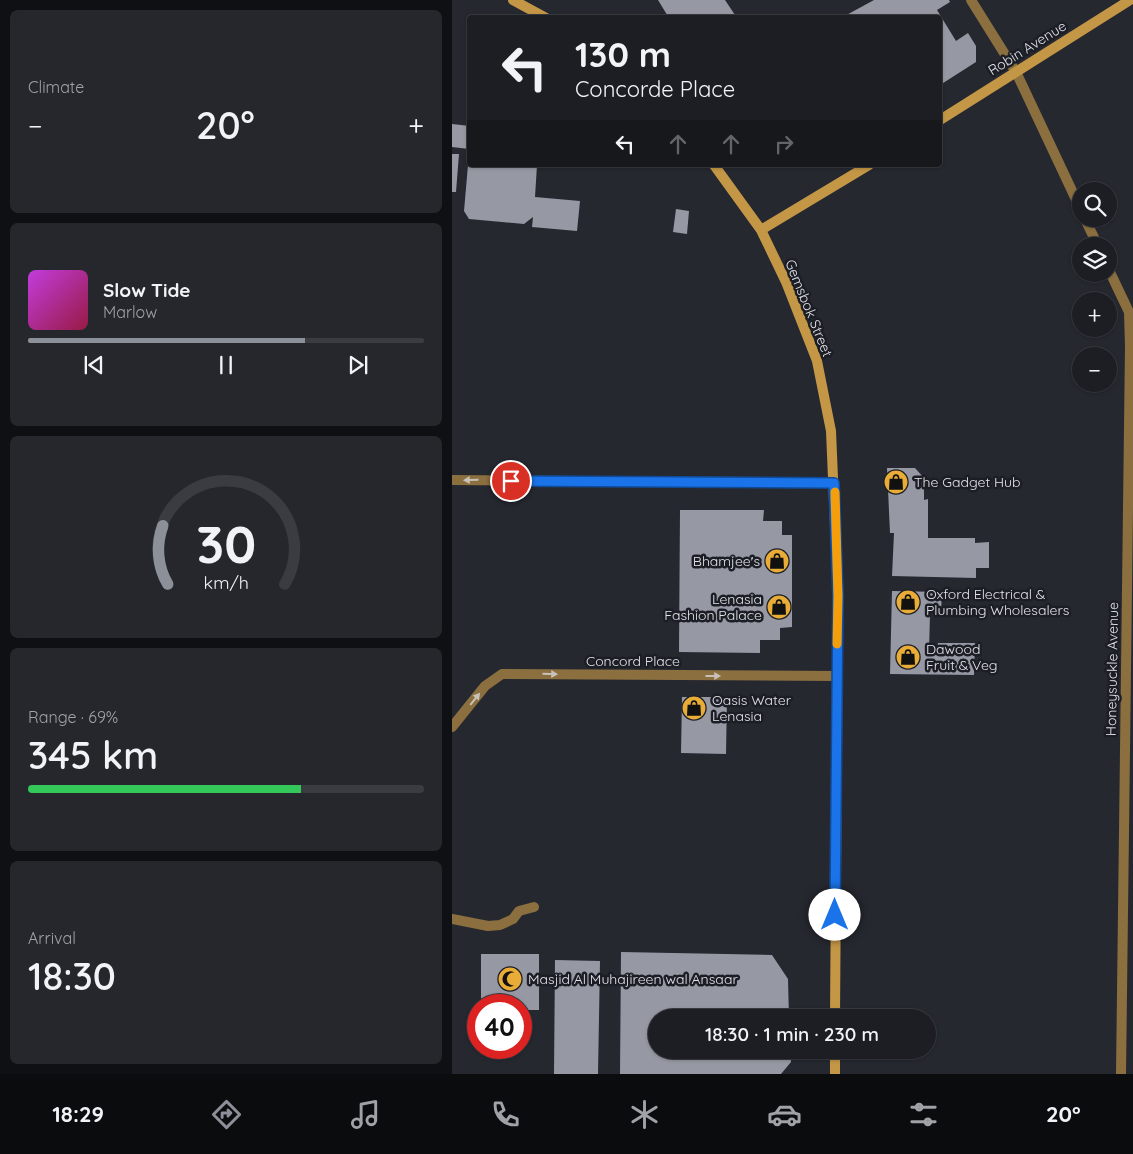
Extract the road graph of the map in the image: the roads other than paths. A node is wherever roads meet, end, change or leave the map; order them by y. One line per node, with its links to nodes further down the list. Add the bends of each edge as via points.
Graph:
1 (514, 0): 4 (street)
2 (971, 0): 5 (street)
3 (1130, 0): 5 (street, Robin Avenue)
4 (541, 15)
5 (1016, 72): 6 (street, Robin Avenue); 9 (street)
6 (942, 119)
7 (715, 167): 10 (street, Gemsbok Street)
8 (865, 167): 10 (street)
9 (1072, 191)
10 (761, 230): 14 (street, Gemsbok Street, via 786,282 817,361 831,431)
11 (1115, 282): 12 (street, Honeysuckle Avenue)
12 (1131, 311): 22 (street, Honeysuckle Avenue)
13 (452, 480): 14 (street, one-way to 13)
14 (834, 483): 15 (street, Gemsbok Street, via 838,596)
15 (836, 676): 16 (street, Concord Place, one-way to 15, via 485,686 502,674); 19 (street, Gemsbok Street)
16 (452, 727)
17 (534, 907): 18 (street, via 519,911 513,919 500,925)
18 (452, 919)
19 (835, 1009)
20 (835, 1059): 21 (street)
21 (835, 1074)
22 (1121, 1074)

